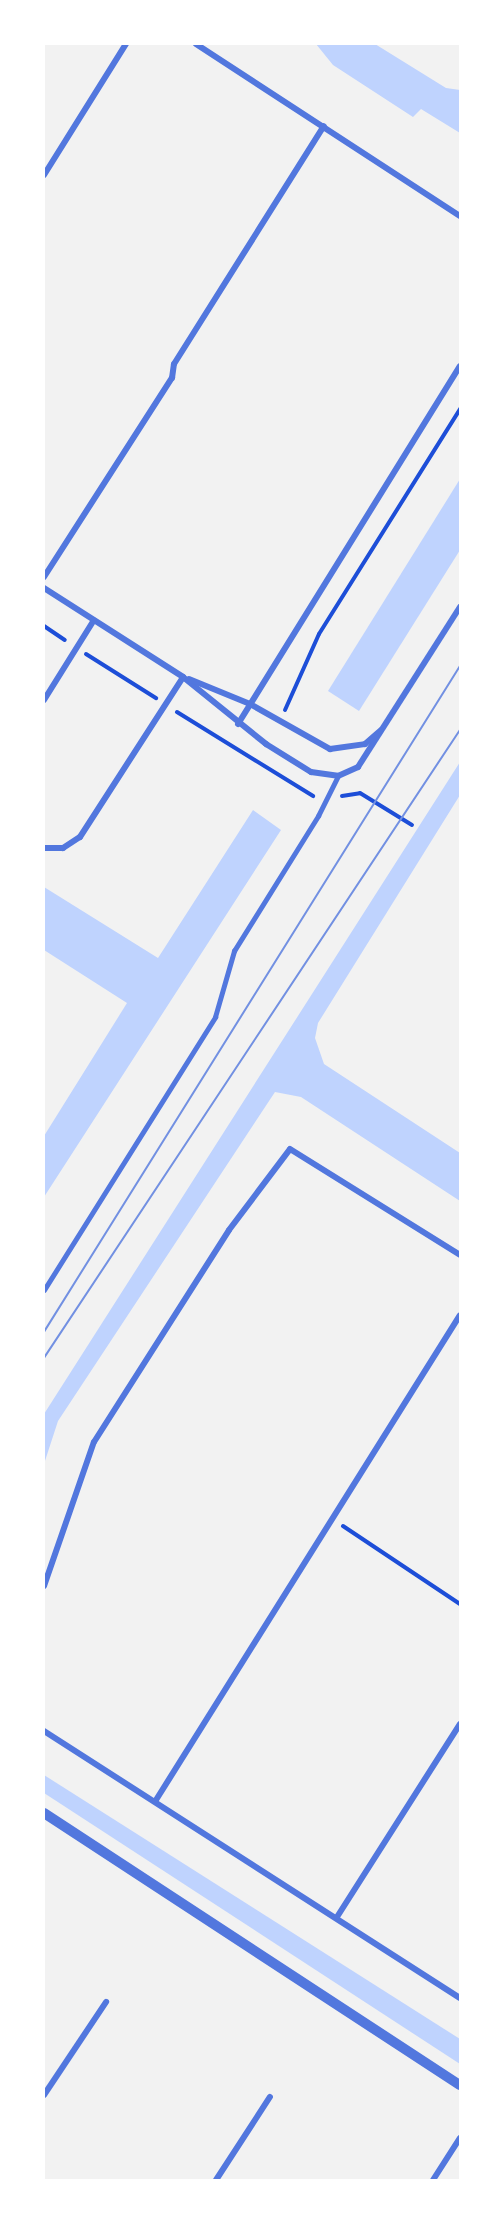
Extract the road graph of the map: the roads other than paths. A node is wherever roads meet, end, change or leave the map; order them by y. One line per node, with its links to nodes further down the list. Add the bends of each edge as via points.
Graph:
1 (126, 44): 4 (street)
2 (196, 44): 3 (street)
3 (324, 126): 5 (street); 7 (street, via 174,364 172,378)
4 (44, 175)
5 (460, 216)
6 (460, 366): 13 (street)
7 (44, 577)
8 (44, 588): 10 (street)
9 (460, 607): 15 (street)
10 (93, 620): 11 (street); 12 (street)
11 (183, 677): 13 (street); 14 (street); 17 (street, via 80,837 63,848)
12 (44, 699)
13 (250, 704): 14 (street); 15 (street, via 330,749 364,744)
14 (238, 724): 16 (street, via 311,772)
15 (388, 724): 16 (street, via 358,767)
16 (338, 776): 19 (lane, via 318,816 234,951 215,1017)
17 (44, 848)
18 (460, 1255): 21 (street, via 290,1149 229,1230 94,1442)
19 (44, 1290)
20 (460, 1315): 24 (street)
21 (44, 1586)
22 (460, 1724): 26 (street)
23 (44, 1731): 24 (street)
24 (156, 1800): 26 (street)
25 (44, 1813): 29 (street)
26 (337, 1917): 27 (street)
27 (460, 1998)
28 (106, 2002): 30 (street)
29 (460, 2085)
30 (46, 2086): 31 (street)
31 (44, 2095)
32 (270, 2097): 34 (street)
33 (460, 2138): 35 (street)
34 (216, 2181)
35 (433, 2181)

